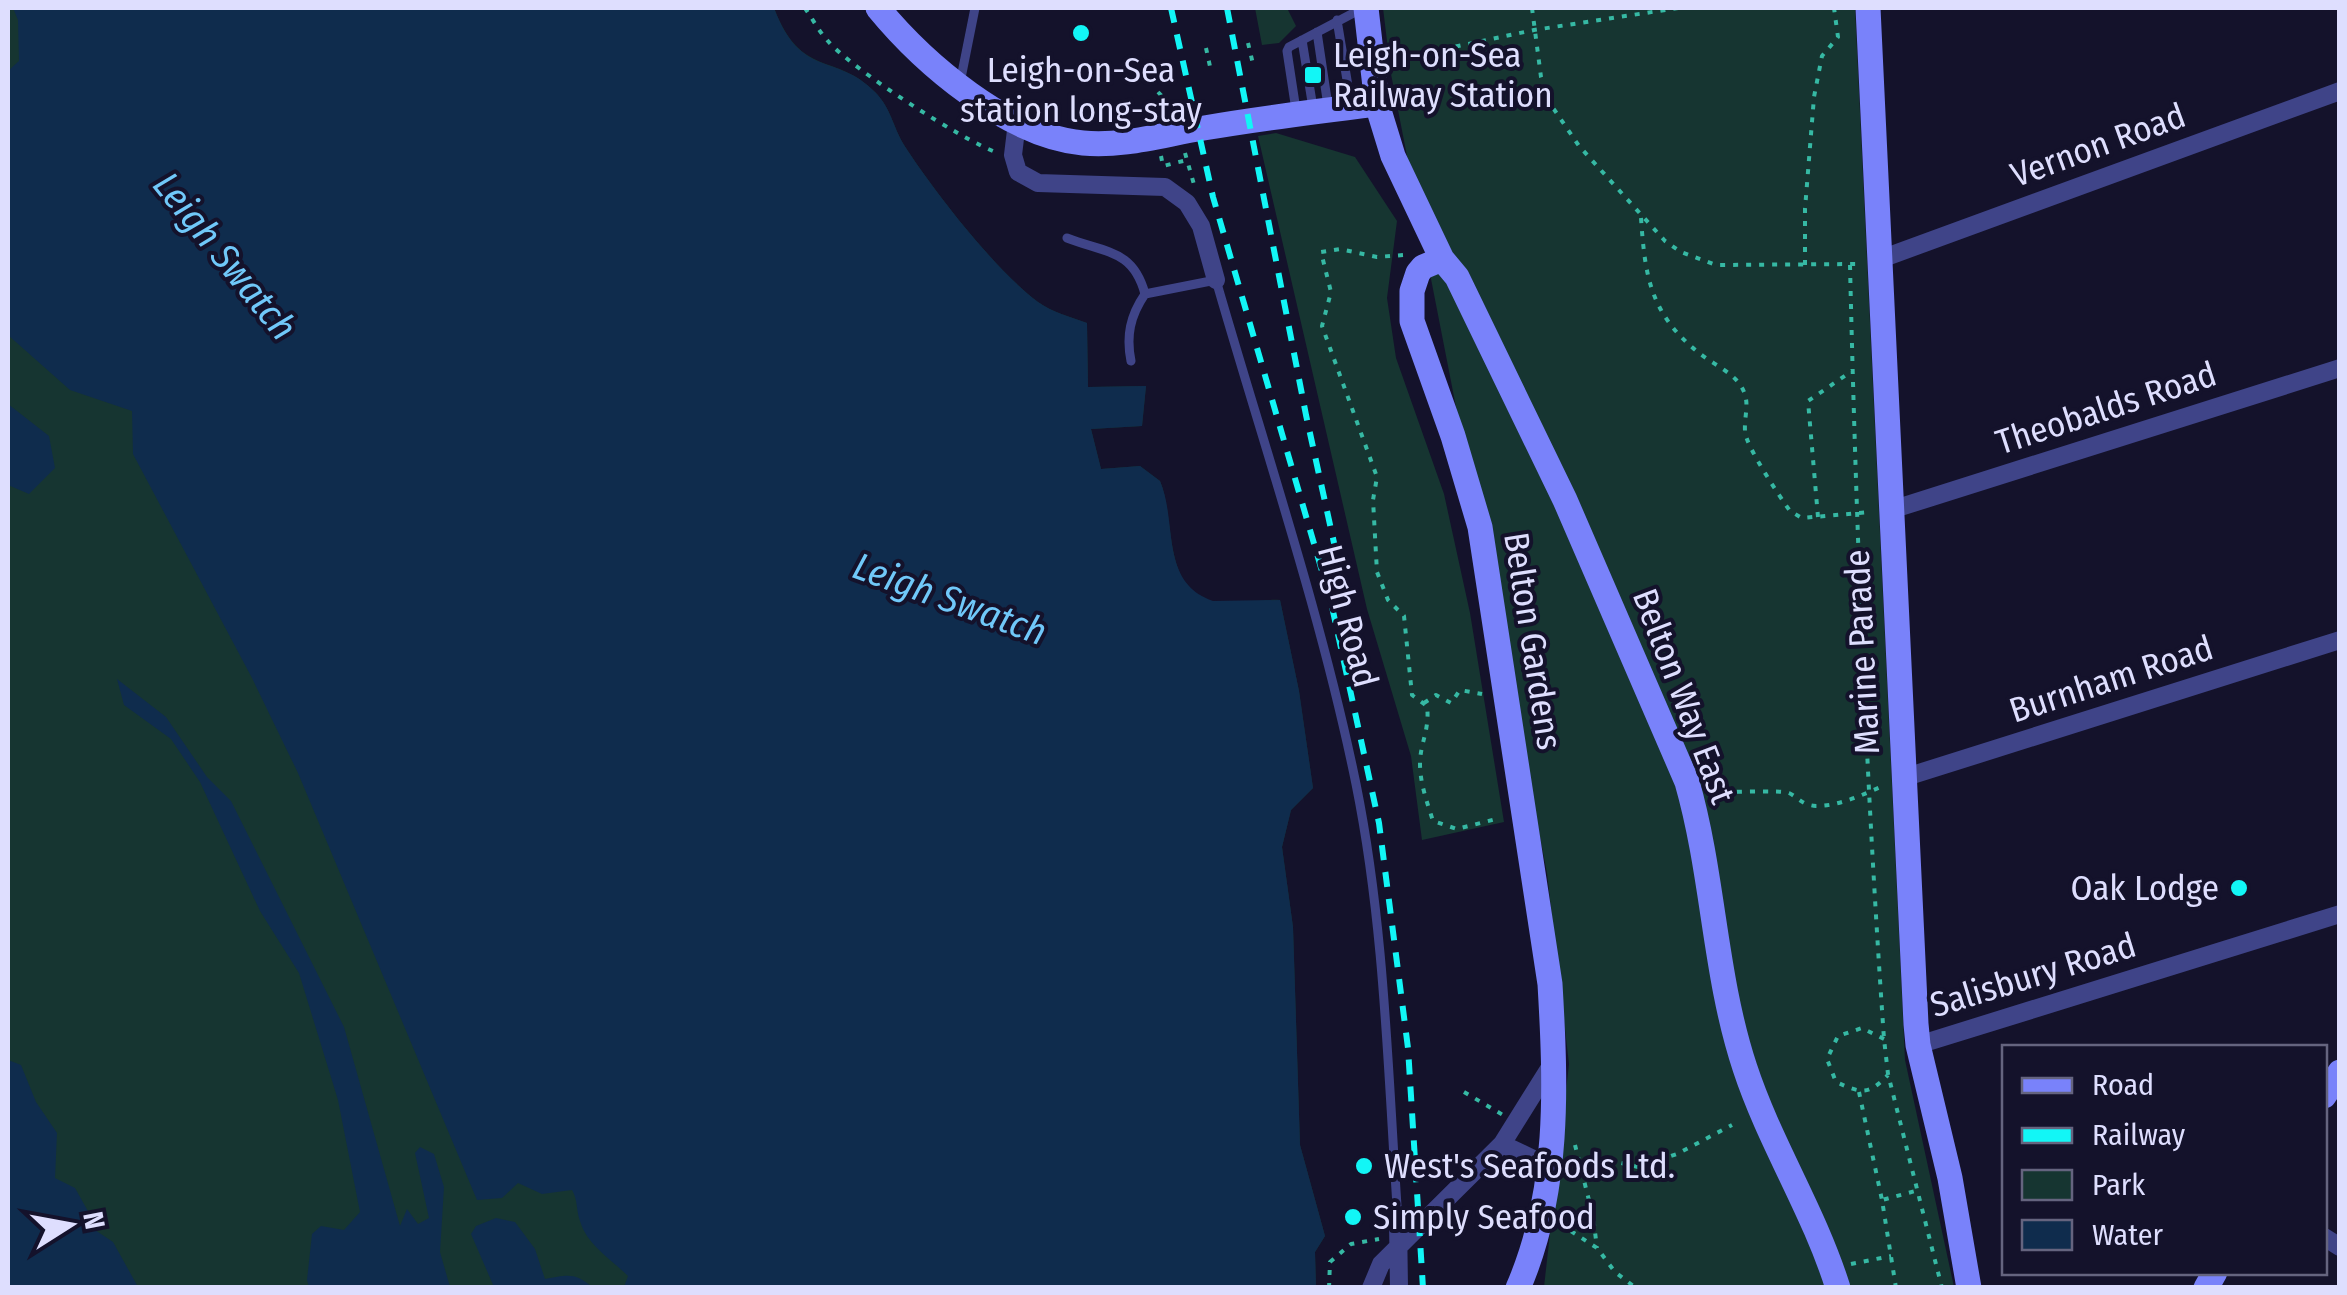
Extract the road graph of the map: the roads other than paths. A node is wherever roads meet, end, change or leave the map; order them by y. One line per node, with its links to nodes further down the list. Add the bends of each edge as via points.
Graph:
1 (878, 8): 8 (street)
2 (975, 8): 8 (lane)
3 (1365, 8): 5 (lane); 10 (street, Belton Way East)
4 (1868, 8): 14 (street, Marine Parade)
5 (1337, 20): 6 (lane); 10 (lane)
6 (1317, 32): 7 (lane); 10 (lane)
7 (1302, 40): 10 (lane); 10 (lane, via 1287,51)
8 (959, 85): 11 (street)
9 (2340, 91): 14 (street, Vernon Road)
10 (1325, 110): 11 (street, via 1127,142 1083,143); 13 (street, Belton Way East, via 1393,156)
11 (1017, 122): 15 (street, High Road, via 1018,172 1038,182 1166,187 1187,203)
12 (1067, 238): 16 (lane, via 1127,260)
13 (1442, 259): 24 (street, Belton Gardens, via 1418,274 1412,322 1480,528 1543,929); 28 (street, Belton Way East, via 1458,277 1565,500 1674,750 1697,819 1725,1002 1746,1071)
14 (1878, 260): 19 (street, Marine Parade)
15 (1216, 280): 16 (lane); 27 (lane, High Road, via 1298,551 1356,785 1372,878)
16 (1145, 294): 17 (lane, via 1126,339)
17 (1131, 362)
18 (2340, 368): 19 (street, Theobalds Road)
19 (1891, 510): 21 (street, Marine Parade)
20 (2340, 640): 21 (street, Burnham Road)
21 (1903, 778): 23 (street, Marine Parade)
22 (2340, 914): 23 (street, Salisbury Road)
23 (1918, 1044): 32 (street, Marine Parade)
24 (1554, 1059): 25 (street); 26 (street)
25 (1499, 1147): 26 (street); 29 (street, via 1381,1264)
26 (1550, 1164): 31 (street)
27 (1398, 1228): 30 (street, High Road)
28 (1834, 1278)
29 (1371, 1288)
30 (1399, 1288)
31 (1518, 1288)
32 (1968, 1288)

